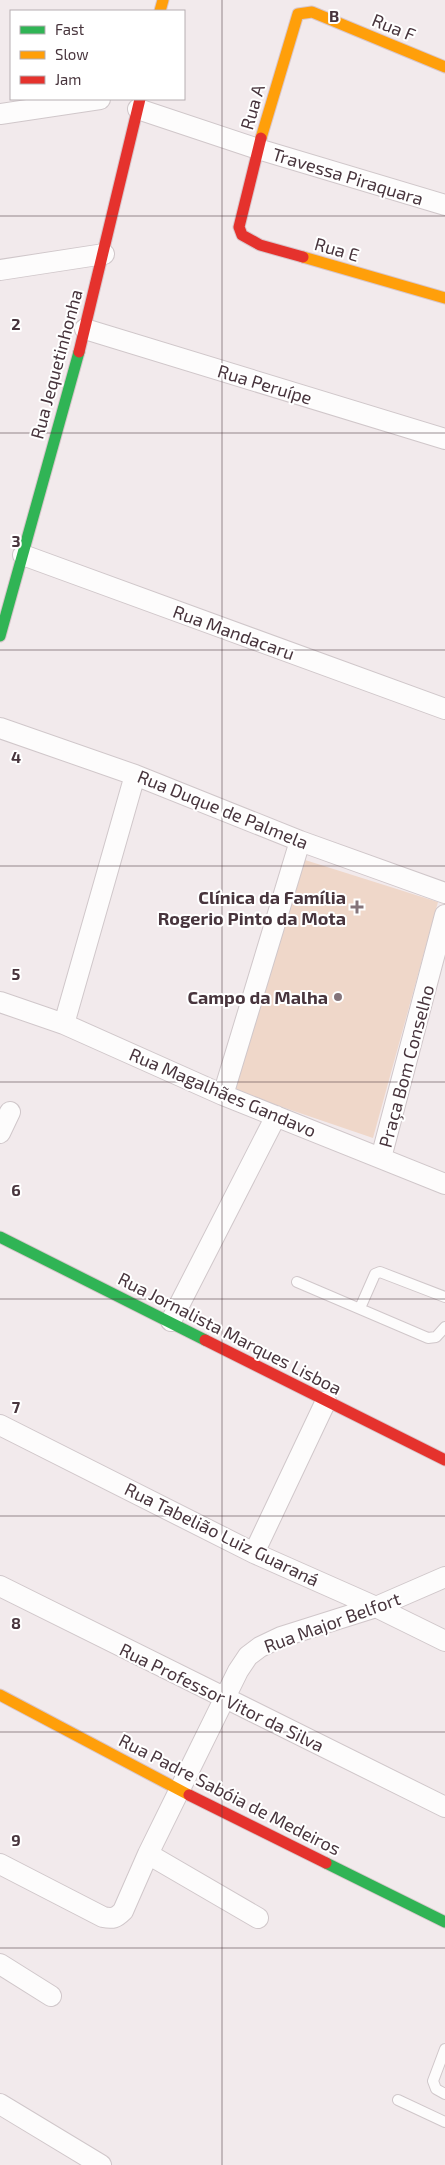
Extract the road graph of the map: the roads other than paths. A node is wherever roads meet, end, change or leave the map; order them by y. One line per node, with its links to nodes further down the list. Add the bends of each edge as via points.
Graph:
1 (302, 12): 2 (street, Rua F, via 312,12); 6 (street, Rua A, via 295,18)
2 (445, 67)
3 (93, 100): 5 (street)
4 (139, 104): 6 (street, Travessa Piraquara); 9 (street, Rua Jequetinhonha)
5 (0, 114)
6 (258, 149): 7 (street, Travessa Piraquara); 8 (street, Rua A)
7 (445, 205)
8 (242, 215): 11 (street, Rua E, via 239,227 242,235 260,245)
9 (104, 254): 10 (street); 12 (street, Rua Jequetinhonha)
10 (0, 270)
11 (445, 298)
12 (84, 329): 13 (street, Rua Peruípe); 14 (street, Rua Jequetinhonha)
13 (445, 439)
14 (23, 555): 15 (street, Rua Jequetinhonha); 16 (street, Rua Mandacaru)
15 (0, 636)
16 (445, 709)
17 (0, 728): 18 (street, Rua Duque de Palmela)
18 (135, 774): 19 (street, Rua Duque de Palmela); 23 (street)
19 (300, 840): 20 (street, Rua Duque de Palmela); 24 (street)
20 (445, 893)
21 (445, 916): 28 (street, Praça Bom Conselho)
22 (0, 1002): 23 (street, Rua Magalhães Gandavo)
23 (64, 1024): 24 (street, Rua Magalhães Gandavo)
24 (223, 1095): 26 (street, Rua Magalhães Gandavo)
25 (10, 1112): 27 (street)
26 (276, 1116): 28 (street, Rua Magalhães Gandavo); 34 (street)
27 (0, 1133)
28 (381, 1158): 29 (street, Rua Magalhães Gandavo)
29 (445, 1184)
30 (0, 1237): 34 (street, Rua Jornalista Marques Lisboa)
31 (297, 1282): 33 (lane)
32 (445, 1297): 33 (lane, via 380,1272 375,1274)
33 (360, 1308): 35 (lane, via 428,1338 436,1337)
34 (171, 1321): 36 (street, Rua Jornalista Marques Lisboa)
35 (445, 1327)
36 (326, 1401): 38 (street, Rua Jornalista Marques Lisboa); 39 (street)
37 (0, 1425): 39 (street, Rua Tabelião Luiz Guaraná)
38 (445, 1460)
39 (254, 1553): 42 (street, Rua Tabelião Luiz Guaraná)
40 (445, 1577): 42 (street, Rua Major Belfort)
41 (0, 1586): 45 (street, Rua Professor Vitor da Silva)
42 (376, 1607): 43 (street, Rua Tabelião Luiz Guaraná); 45 (street, Rua Major Belfort, via 281,1637 260,1647 248,1656)
43 (445, 1642)
44 (0, 1695): 46 (street, Rua Padre Sabóia de Medeiros)
45 (224, 1699): 46 (street, Rua Major Belfort); 47 (street, Rua Professor Vitor da Silva)
46 (180, 1790): 48 (street, Rua Major Belfort); 51 (street, Rua Padre Sabóia de Medeiros)
47 (445, 1807)
48 (148, 1854): 49 (street, Rua Major Belfort, via 123,1911 111,1918); 50 (street)
49 (2, 1869)
50 (258, 1918)
51 (445, 1922)
52 (0, 1964): 53 (street)
53 (51, 1996)
54 (445, 2049): 55 (lane, via 433,2081 436,2089)
55 (445, 2094)
56 (398, 2100): 58 (lane)
57 (0, 2104): 59 (street)
58 (445, 2122)
59 (101, 2165)

